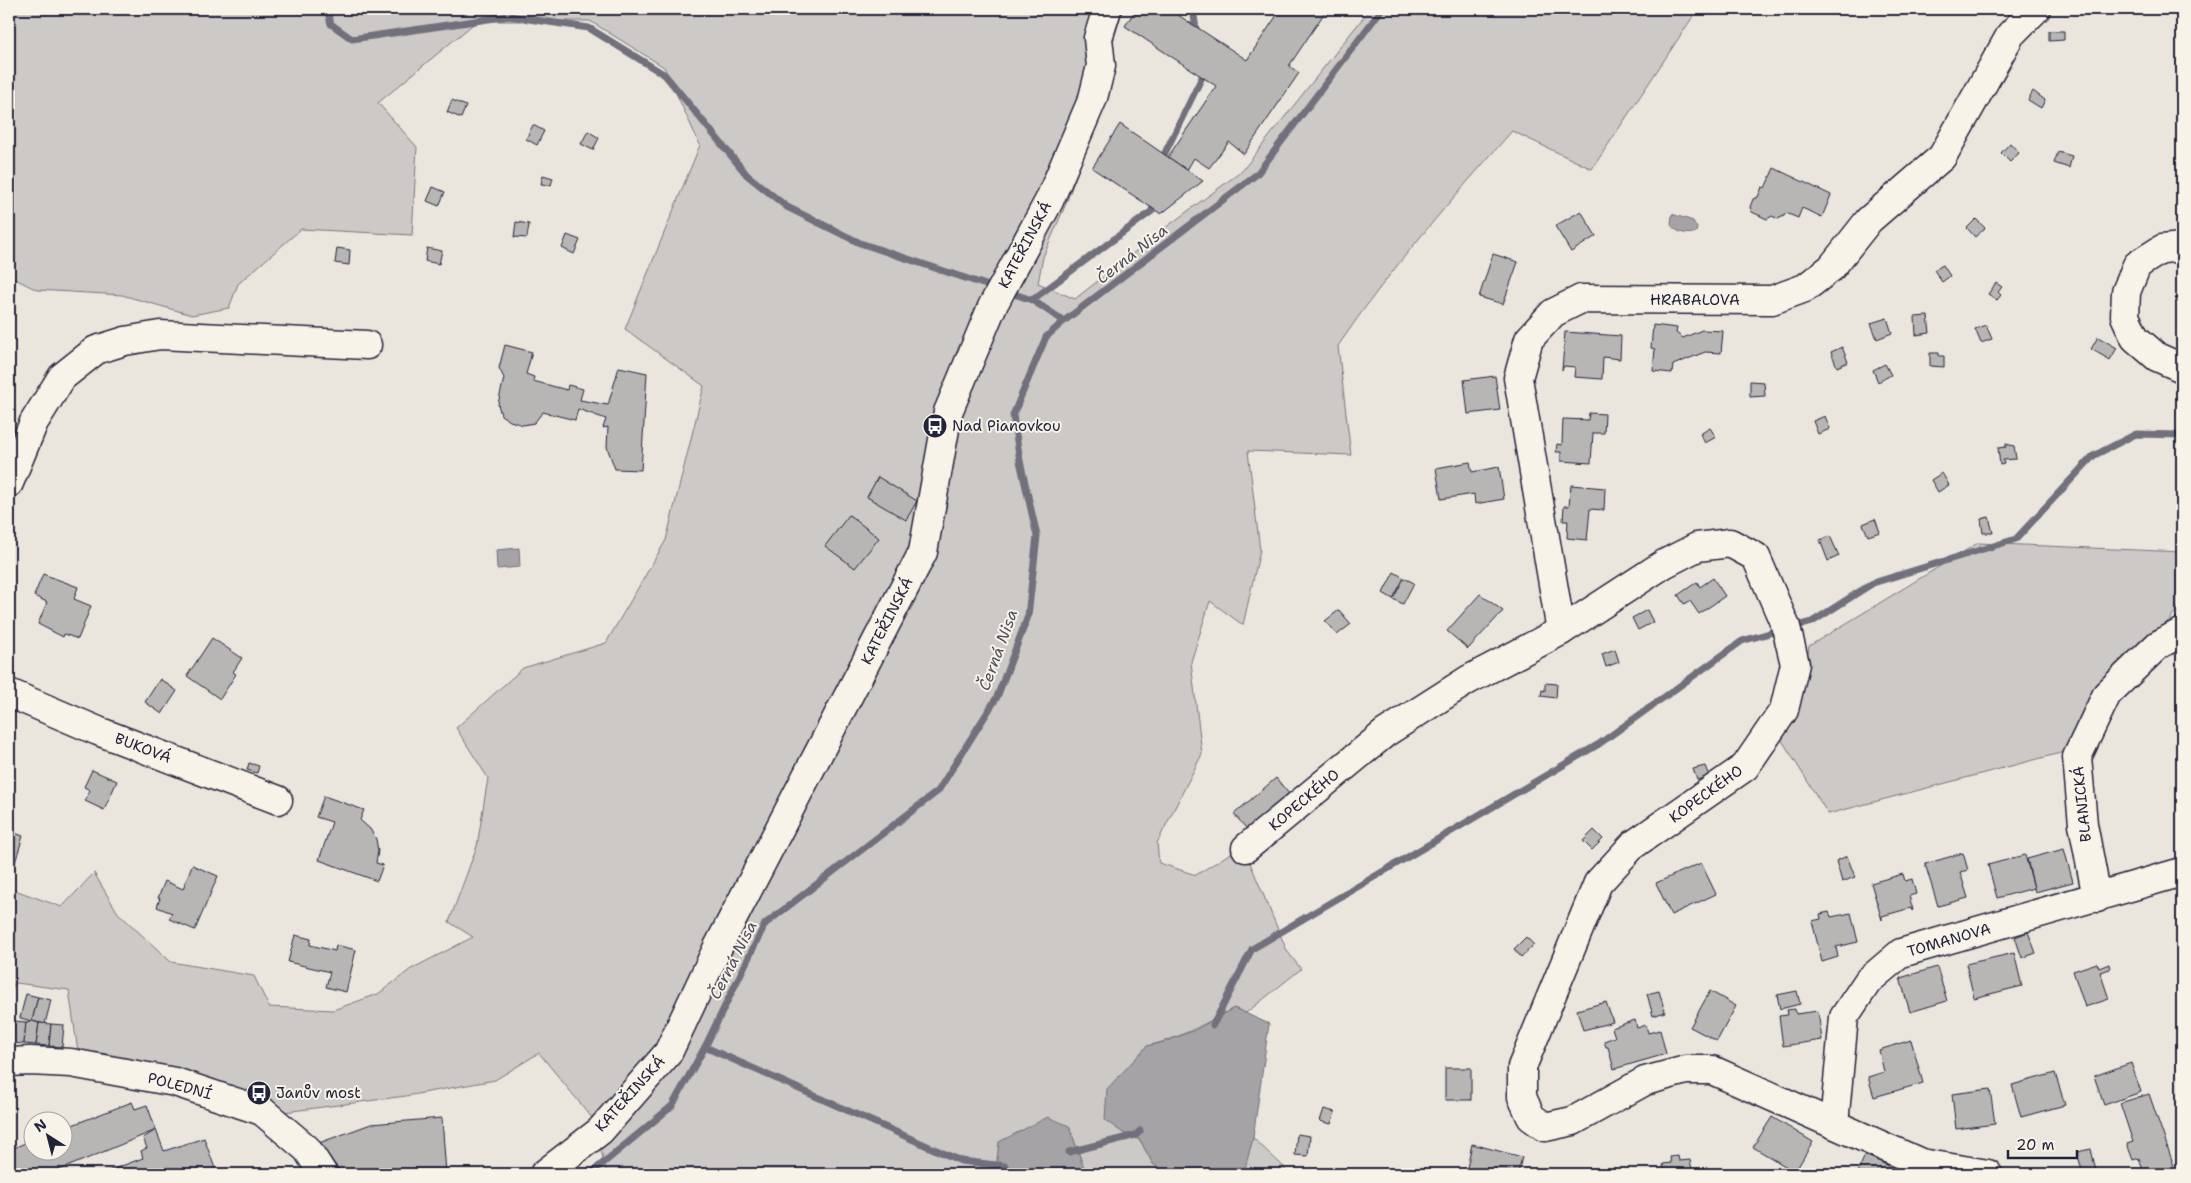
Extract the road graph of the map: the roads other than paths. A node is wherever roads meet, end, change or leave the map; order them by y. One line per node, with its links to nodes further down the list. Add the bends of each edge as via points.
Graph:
1 (1086, 9): 4 (street)
2 (1107, 9): 4 (street, KATEŘINSKÁ)
3 (2036, 9): 9 (street, HRABALOVA, via 2011,34 1942,157 1869,220 1831,268 1805,288 1772,300 1580,300 1553,313 1529,339 1518,378)
4 (1098, 38): 19 (street, KATEŘINSKÁ, via 1101,66 1093,98 1049,201 992,307 948,412 923,552 717,949 668,1053 600,1130)
5 (2182, 247): 7 (street, via 2162,249 2137,265 2126,292 2125,316 2135,338 2157,357)
6 (367, 346): 8 (street, via 160,336 125,340 96,350 62,377 34,422)
7 (2182, 368)
8 (9, 483)
9 (1561, 631): 13 (street, KOPECKÉHO, via 1468,680 1385,733); 17 (street, KOPECKÉHO, via 1664,564 1697,548 1730,543 1756,557 1786,627 1795,664 1784,710 1746,767 1633,845 1598,883 1522,1067 1522,1098 1531,1118 1545,1127 1573,1121 1645,1081 1686,1070 1712,1070)
10 (2182, 632): 15 (street, BLANICKÁ, via 2158,645 2107,694 2077,757 2082,824)
11 (9, 693): 12 (street, BUKOVÁ)
12 (278, 800)
13 (1246, 848)
14 (2182, 872): 15 (street, TOMANOVA)
15 (2097, 898): 17 (street, TOMANOVA, via 1901,953 1868,981 1844,1017)
16 (9, 1062): 18 (street, POLEDNÍ, via 71,1063 166,1080 262,1111 307,1148)
17 (1834, 1124): 20 (street, KOPECKÉHO, via 1921,1163)
18 (323, 1174)
19 (544, 1174)
20 (1988, 1174)

